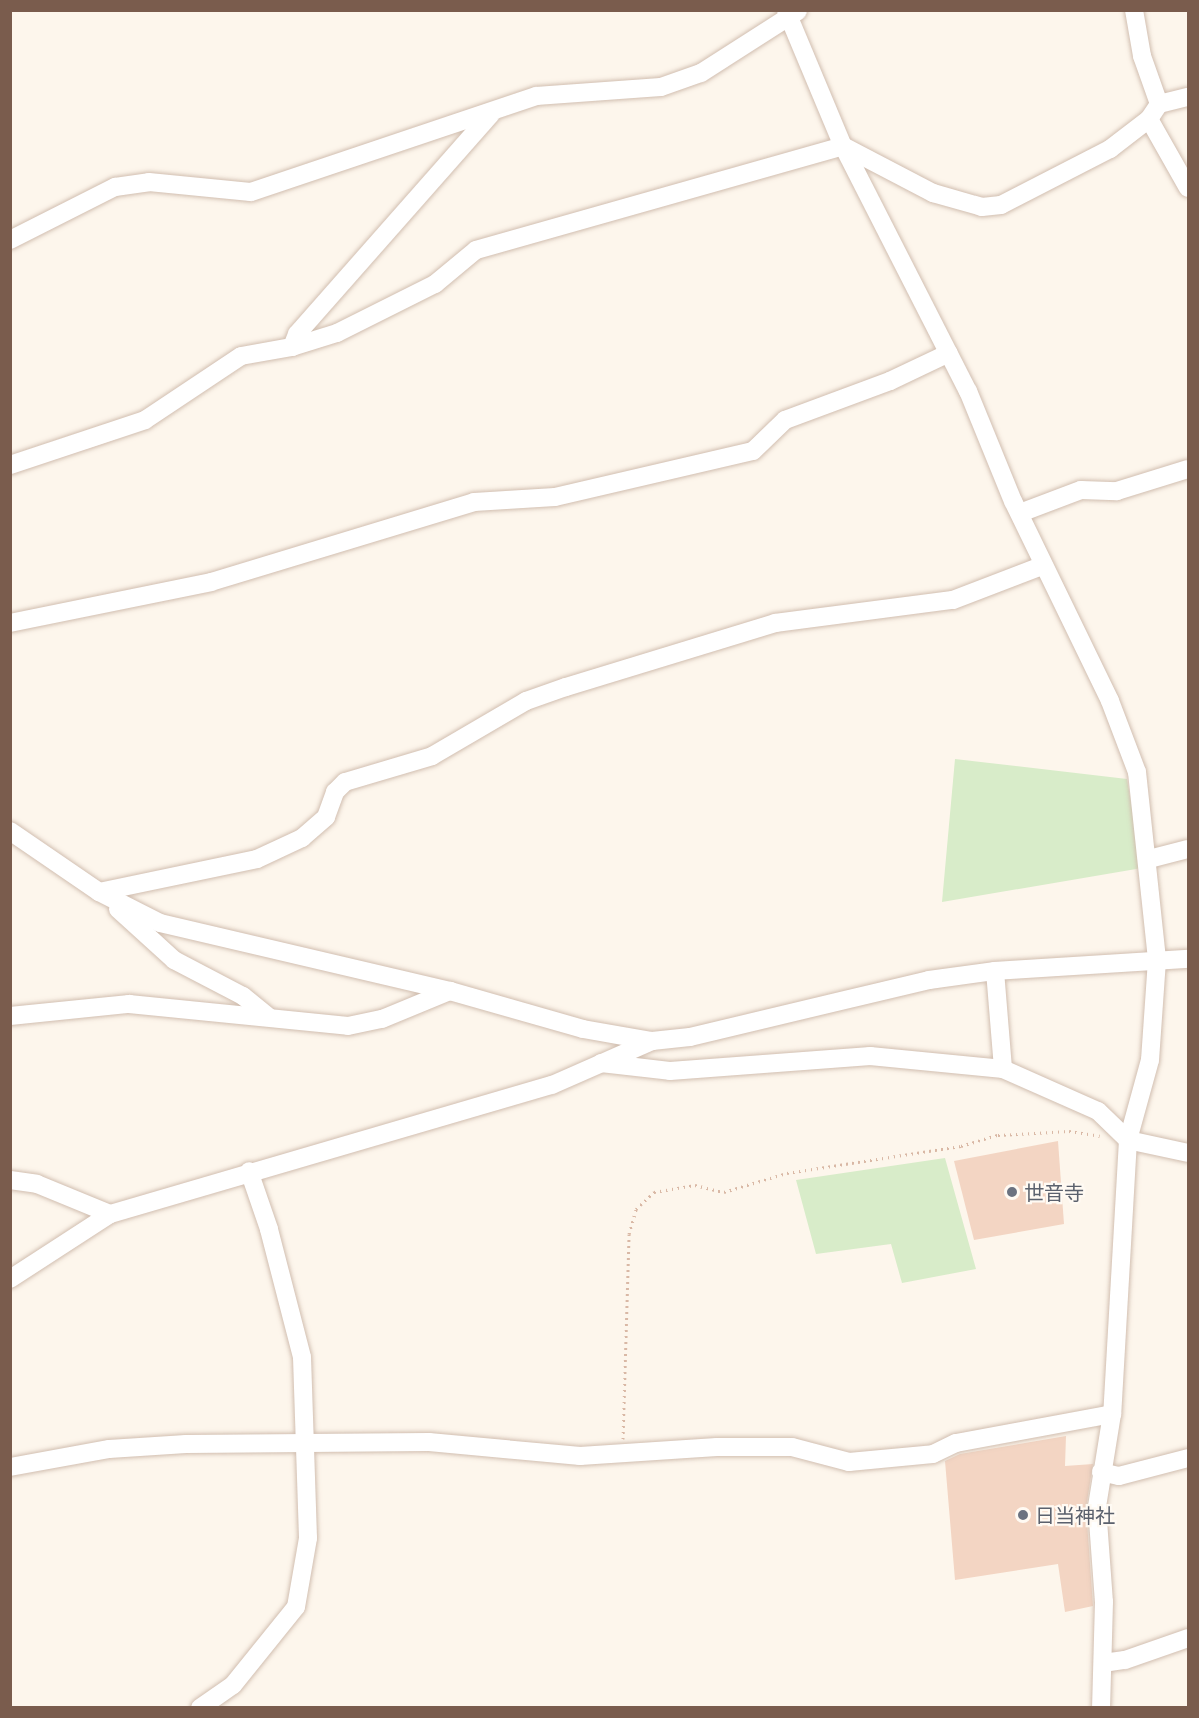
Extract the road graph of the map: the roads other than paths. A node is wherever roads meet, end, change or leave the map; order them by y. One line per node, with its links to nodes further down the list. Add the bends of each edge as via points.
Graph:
1 (1134, 10): 4 (street)
2 (791, 12): 5 (street, via 701,73 661,87 536,96); 6 (street)
3 (1188, 97): 4 (street)
4 (1154, 111): 6 (street, via 1099,154 1001,205 982,207 933,193); 7 (street)
5 (492, 113): 8 (street, via 251,192 149,182 115,187); 9 (street, via 297,334)
6 (843, 146): 9 (street, via 476,250 435,284 337,333); 10 (street)
7 (1188, 188)
8 (10, 240)
9 (292, 347): 11 (street, via 241,356 145,420)
10 (949, 352): 13 (street); 15 (street, via 890,381 785,420 753,451 555,497 474,502 211,582)
11 (10, 465)
12 (1188, 469): 13 (street, via 1118,491 1081,490)
13 (1020, 513): 14 (street)
14 (1044, 565): 18 (street, via 1110,701 1137,772); 19 (street, via 953,600 775,623 566,687 526,701 432,756 345,783 335,792 326,817 302,838 257,859)
15 (10, 623)
16 (10, 831): 19 (street)
17 (1188, 849): 18 (street)
18 (1149, 859): 21 (street)
19 (99, 892): 23 (street, via 160,923); 25 (street, via 174,960 243,996)
20 (1188, 959): 21 (street)
21 (1157, 960): 22 (street); 29 (street, via 1150,1060)
22 (995, 971): 26 (street, via 929,980 690,1037); 28 (street)
23 (450, 991): 25 (street, via 382,1019 348,1026); 26 (street, via 583,1029)
24 (10, 1016): 25 (street, via 129,1004)
25 (268, 1016)
26 (652, 1041): 27 (street)
27 (601, 1063): 28 (street, via 670,1071 870,1056); 31 (street, via 552,1085)
28 (1003, 1069): 29 (street, via 1098,1111)
29 (1128, 1140): 30 (street); 35 (street)
30 (1188, 1153)
31 (249, 1171): 33 (street); 36 (street, via 269,1229 302,1357)
32 (10, 1180): 33 (street, via 36,1184)
33 (110, 1215): 34 (street)
34 (10, 1279)
35 (1112, 1414): 36 (street, via 956,1443 933,1454 849,1462 792,1447 561,1456 429,1442); 39 (street)
36 (308, 1443): 38 (street, via 109,1449); 42 (street, via 308,1538 296,1606 233,1685)
37 (1188, 1458): 39 (street, via 1119,1476)
38 (10, 1467)
39 (1101, 1472): 41 (street, via 1097,1507 1104,1602)
40 (1188, 1638): 41 (street, via 1125,1660)
41 (1103, 1663): 43 (street)
42 (200, 1707)
43 (1101, 1707)

